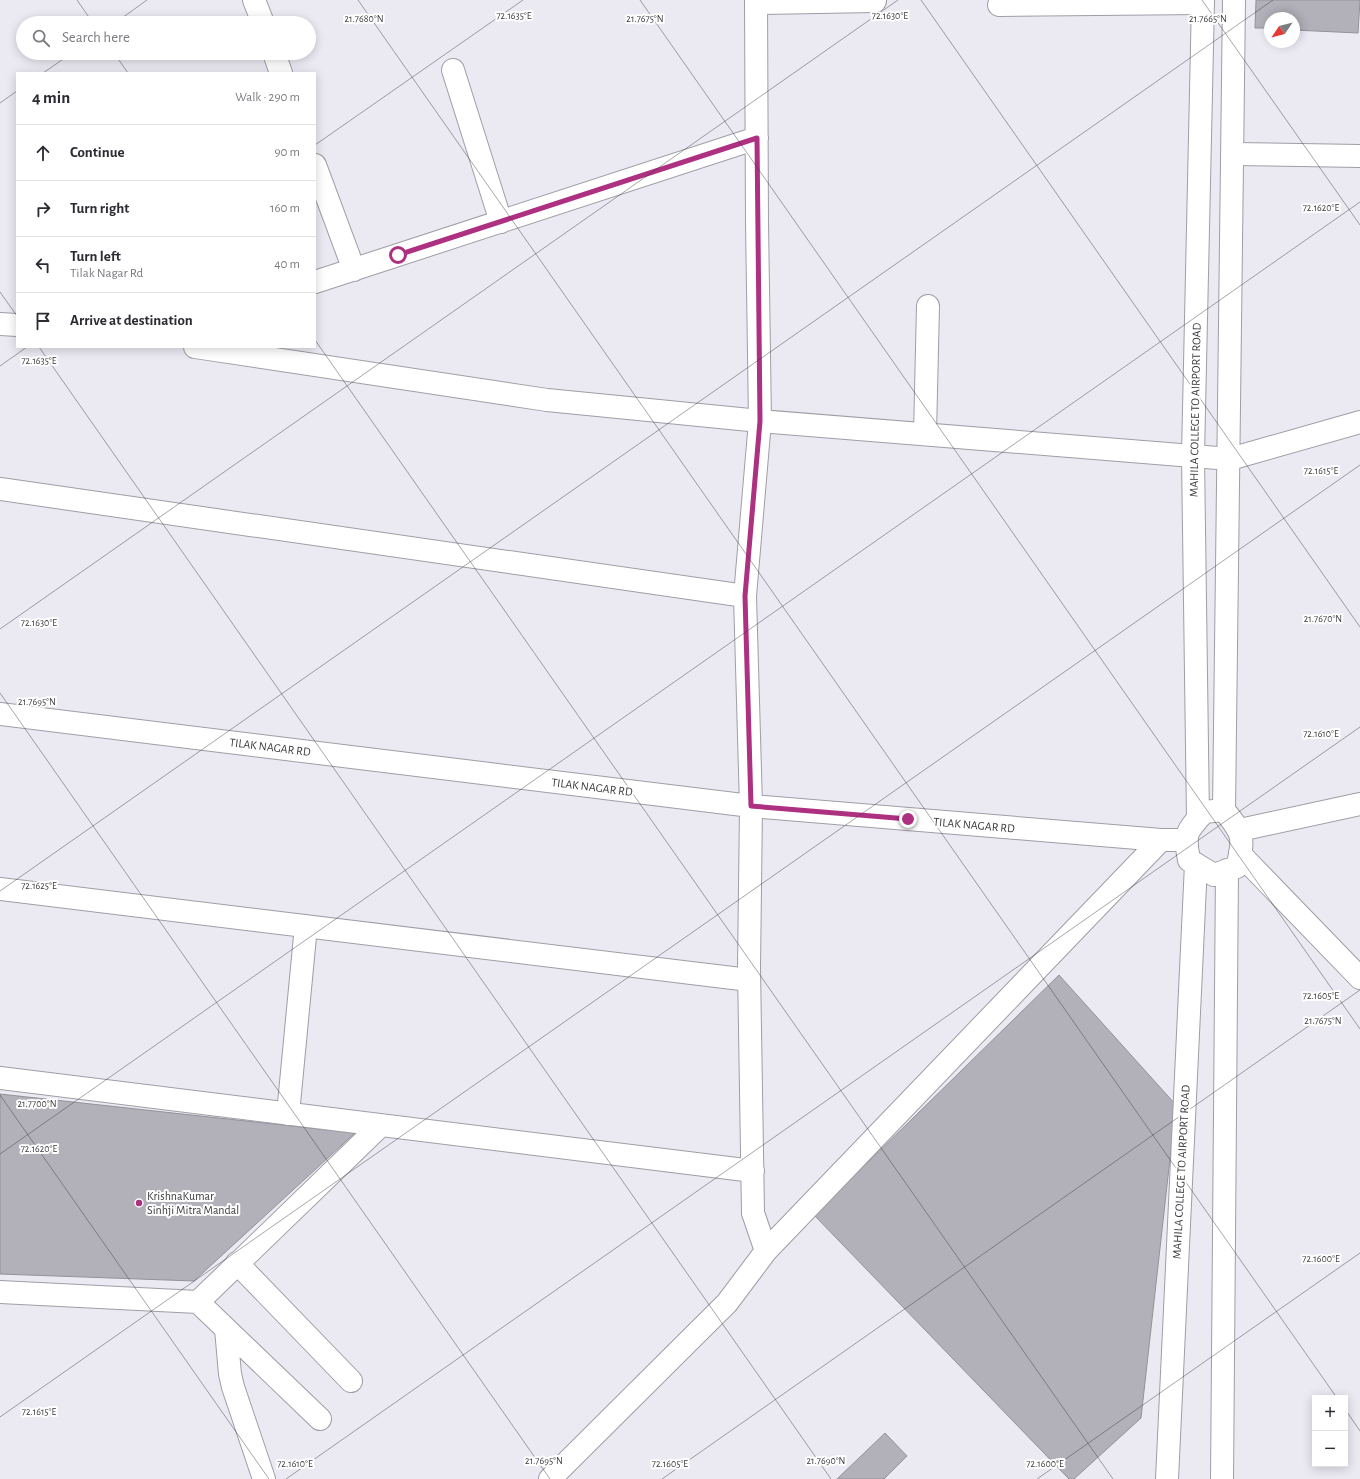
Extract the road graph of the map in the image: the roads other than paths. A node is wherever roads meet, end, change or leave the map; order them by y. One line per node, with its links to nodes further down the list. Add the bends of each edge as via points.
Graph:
1 (254, 0): 7 (street)
2 (1234, 0): 12 (street)
3 (756, 1): 4 (street); 11 (street)
4 (875, 1)
5 (1203, 2): 6 (street); 25 (street, MAHILA COLLEGE TO AIRPORT ROAD)
6 (999, 5)
7 (260, 16)
8 (276, 60): 10 (street)
9 (453, 70): 15 (street)
10 (281, 72)
11 (757, 138): 15 (street); 22 (street)
12 (1233, 154): 13 (street); 26 (street)
13 (1360, 156)
14 (316, 168): 16 (street)
15 (501, 222): 16 (street)
16 (354, 270): 17 (street)
17 (316, 282)
18 (928, 306): 24 (street)
19 (0, 324): 20 (street)
20 (16, 325)
21 (202, 348): 22 (street, via 547,400)
22 (760, 421): 24 (street); 28 (street)
23 (1360, 422): 26 (street)
24 (925, 434): 25 (street)
25 (1193, 456): 26 (street); 33 (street, MAHILA COLLEGE TO AIRPORT ROAD)
26 (1230, 459): 32 (street)
27 (0, 488): 28 (street)
28 (745, 596): 31 (street)
29 (0, 714): 31 (street, TILAK NAGAR RD)
30 (1360, 804): 34 (street)
31 (751, 806): 35 (street, TILAK NAGAR RD); 42 (street)
32 (1224, 810): 33 (street, via 1204,812); 34 (street)
33 (1198, 820): 36 (street, via 1190,828)
34 (1240, 830): 37 (street, via 1242,846)
35 (1161, 840): 36 (street, TILAK NAGAR RD); 47 (street)
36 (1185, 840): 38 (street, via 1189,860)
37 (1234, 862): 38 (street, via 1214,875); 41 (street); 57 (street)
38 (1196, 864): 56 (street, MAHILA COLLEGE TO AIRPORT ROAD)
39 (0, 889): 40 (street)
40 (306, 926): 42 (street); 44 (street)
41 (1360, 978)
42 (749, 980): 46 (street)
43 (0, 1078): 44 (street)
44 (288, 1114): 45 (street)
45 (381, 1125): 46 (street); 48 (street)
46 (753, 1171): 47 (street, via 754,1214)
47 (766, 1251): 55 (street, via 727,1303)
48 (237, 1263): 50 (street); 52 (street)
49 (0, 1292): 50 (street)
50 (198, 1302): 51 (street)
51 (226, 1329): 53 (street); 54 (street, via 232,1387)
52 (351, 1381)
53 (320, 1419)
54 (264, 1479)
55 (550, 1479)
56 (1167, 1479)
57 (1222, 1479)

